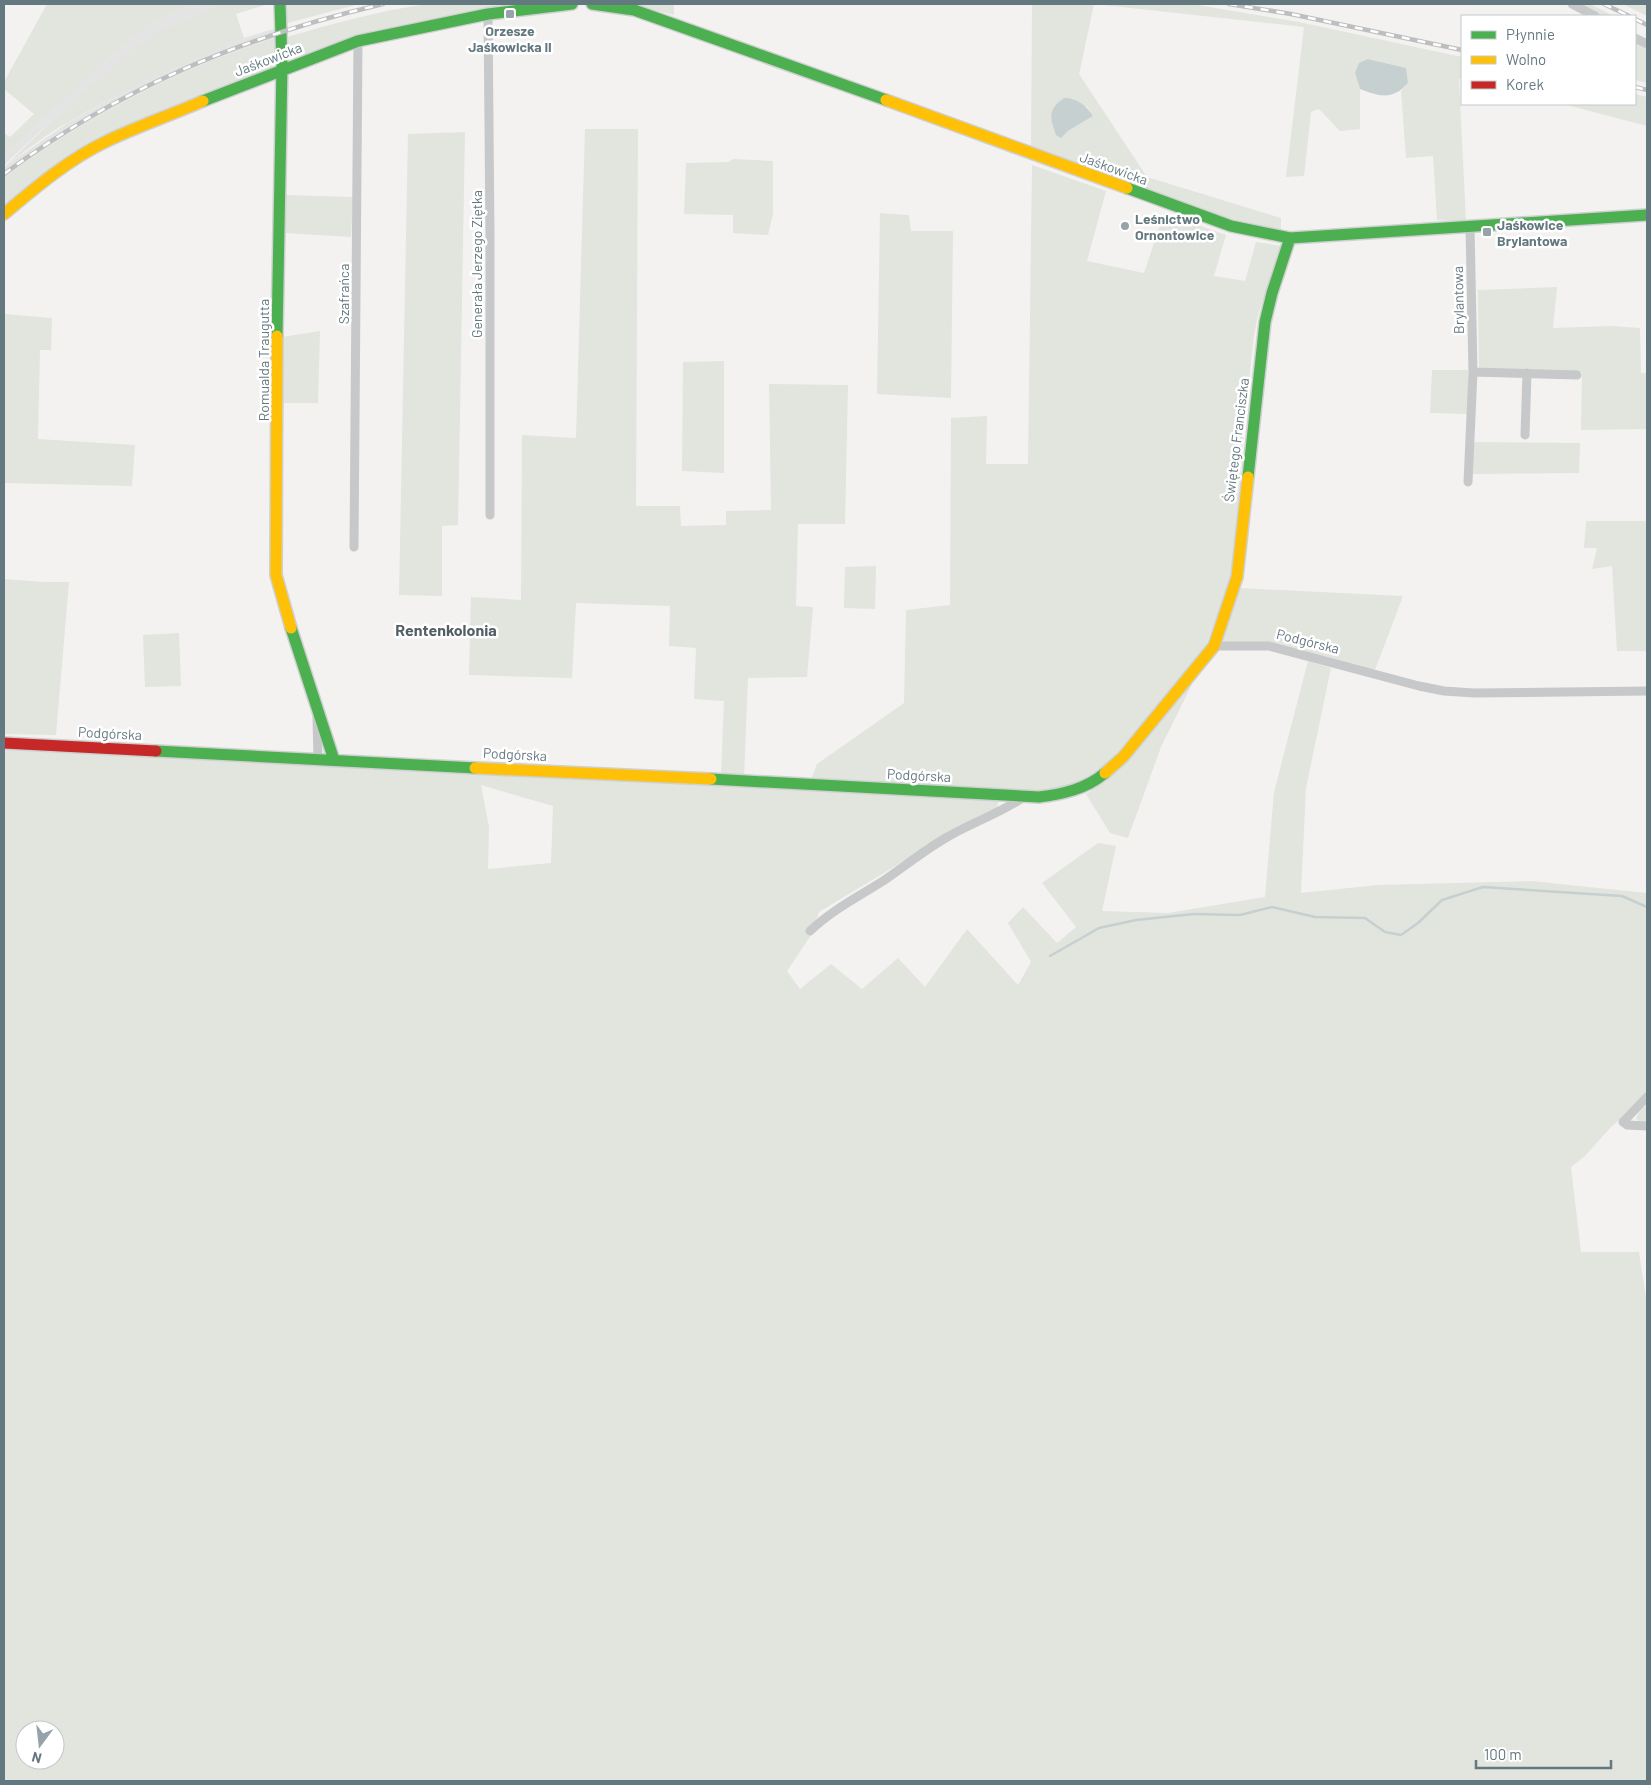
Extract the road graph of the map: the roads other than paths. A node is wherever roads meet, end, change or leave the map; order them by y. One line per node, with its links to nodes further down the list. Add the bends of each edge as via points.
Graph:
1 (280, 4): 8 (street, Romualda Traugutta)
2 (572, 4): 5 (street, Jaśkowicka)
3 (592, 4): 12 (street, Jaśkowicka, via 634,10 1231,226)
4 (1572, 4): 6 (street)
5 (488, 14): 7 (street, Jaśkowicka); 18 (street, Generała Jerzego Ziętka)
6 (1593, 15)
7 (358, 41): 8 (street, Jaśkowicka); 19 (street, Szafrańca)
8 (281, 70): 9 (street, Jaśkowicka, via 107,141 44,181); 22 (street, Romualda Traugutta, via 276,575)
9 (4, 214)
10 (1647, 215): 11 (street, Jaśkowicka)
11 (1470, 227): 12 (street, Jaśkowicka); 13 (street, Brylantowa)
12 (1290, 238): 20 (street, Świętego Franciszka, via 1265,322 1237,577)
13 (1473, 372): 14 (street); 17 (street, Brylantowa)
14 (1527, 373): 15 (street); 16 (street)
15 (1577, 375)
16 (1525, 435)
17 (1468, 482)
18 (490, 515)
19 (354, 547)
20 (1214, 646): 21 (street, Podgórska, via 1269,646 1444,691); 26 (street, Podgórska, via 1114,768 1080,790 1044,798)
21 (1647, 691)
22 (317, 710): 24 (street, Romualda Traugutta); 25 (street, Romualda Traugutta)
23 (4, 743): 24 (street, Podgórska)
24 (318, 760): 25 (street, Podgórska)
25 (334, 760): 26 (street, Podgórska)
26 (1024, 797): 27 (street, via 948,836 823,918)
27 (810, 931)
28 (1647, 1097): 29 (street, via 1623,1122)
29 (1647, 1126)

